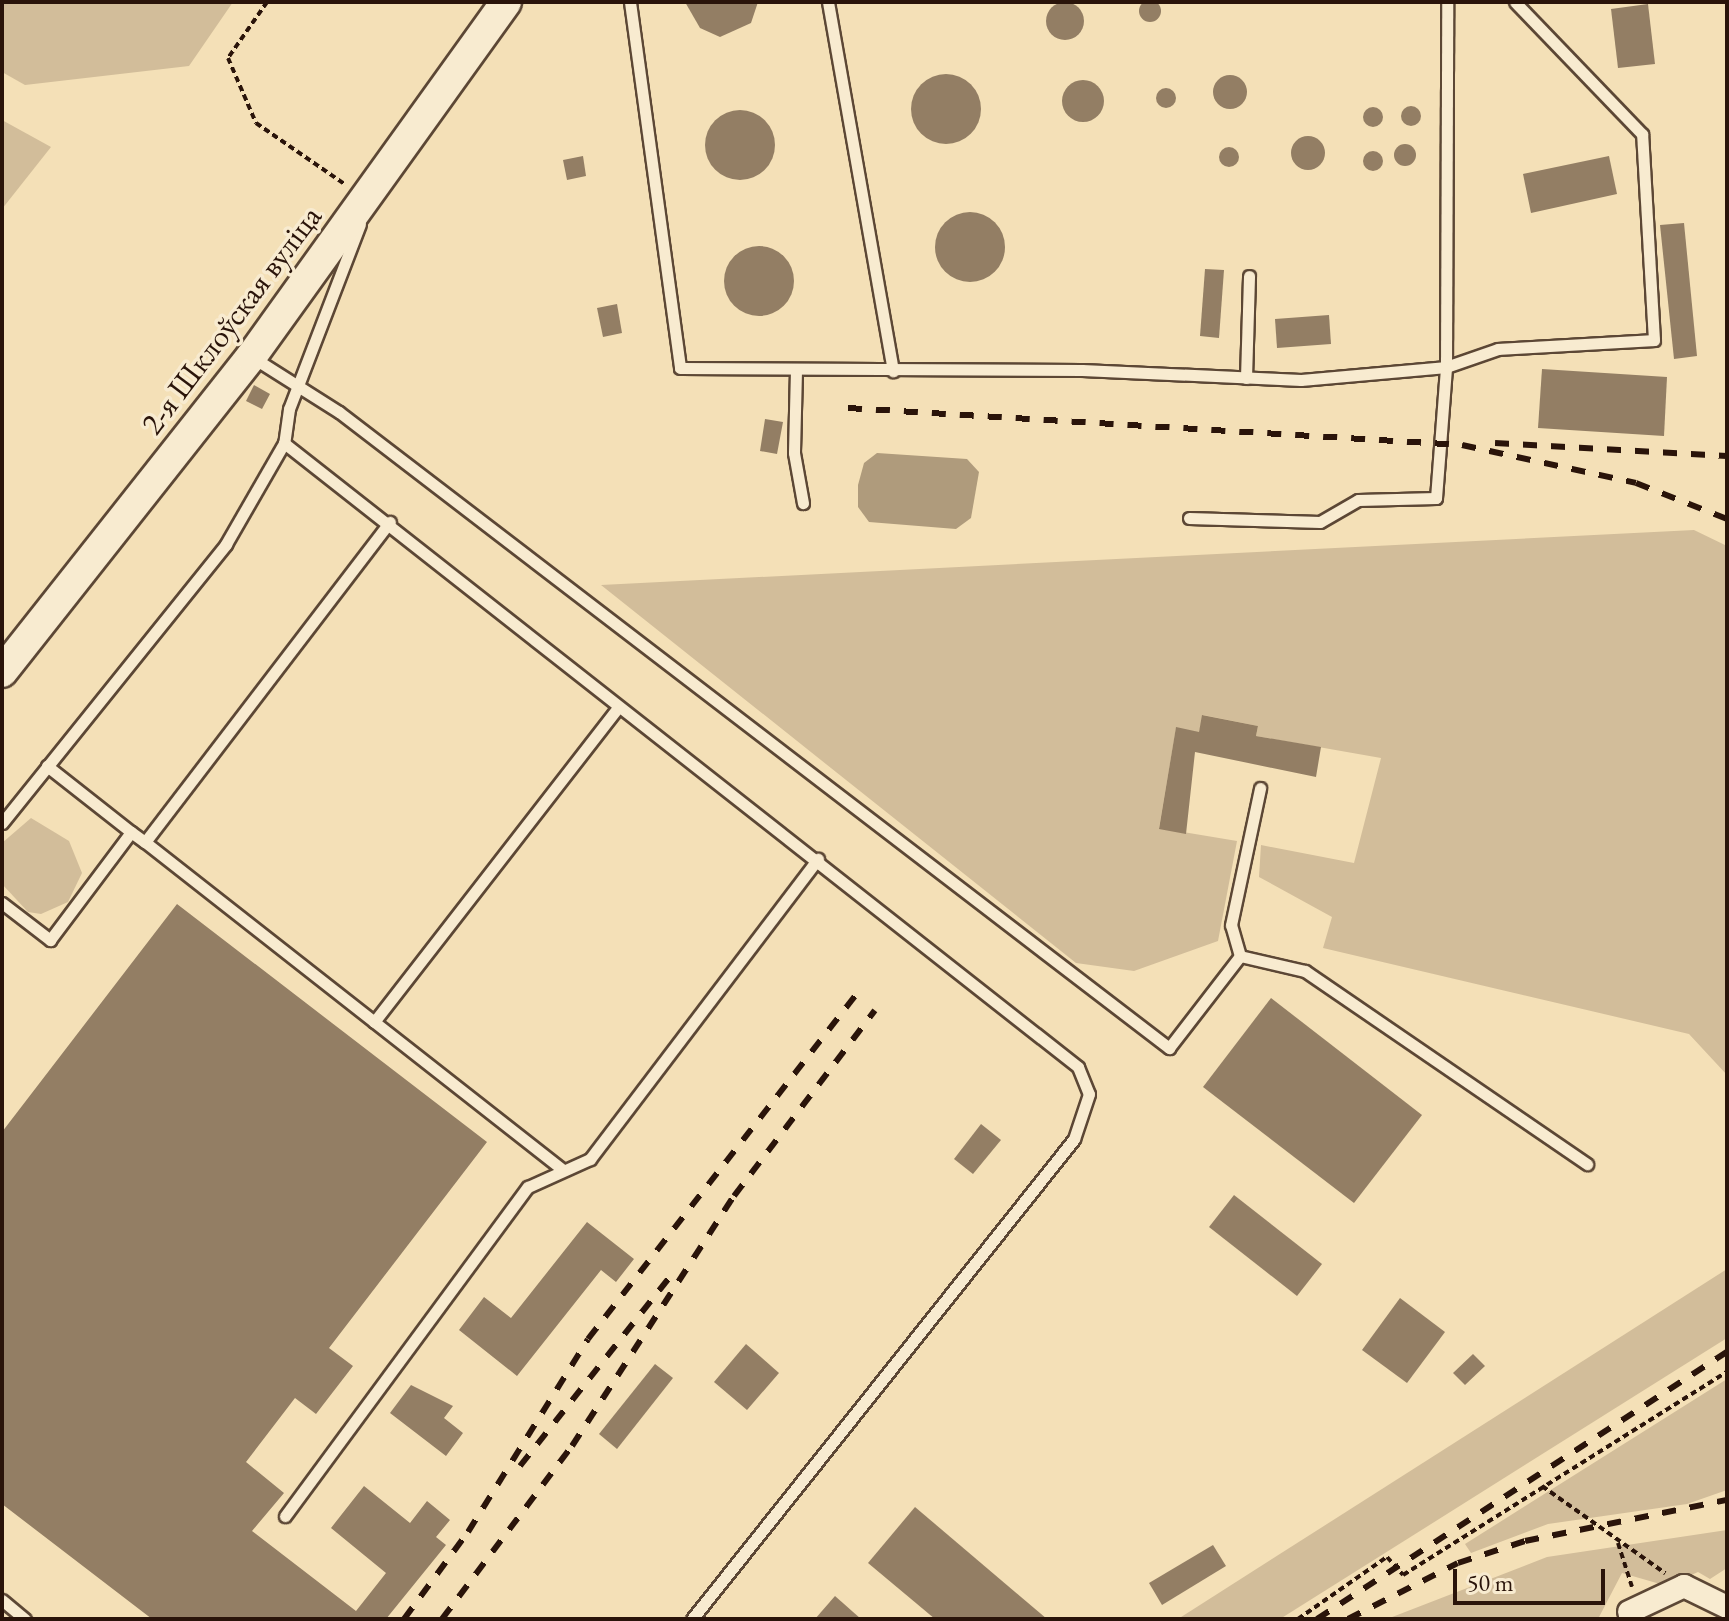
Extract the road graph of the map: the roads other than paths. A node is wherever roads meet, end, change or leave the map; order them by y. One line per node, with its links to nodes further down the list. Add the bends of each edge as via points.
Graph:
1 (506, 2): 6 (street, 2-я Шклоўская вуліца)
2 (630, 2): 10 (lane, via 680,368)
3 (828, 2): 11 (lane)
4 (1447, 2): 9 (lane)
5 (1515, 2): 9 (lane, via 1642,134 1654,340 1498,349)
6 (367, 200): 8 (street, 2-я Шклоўская вуліца); 13 (lane)
7 (1249, 276): 12 (lane)
8 (251, 357): 13 (lane); 18 (street, 2-я Шклоўская вуліца)
9 (1446, 367): 12 (lane); 16 (lane, via 1436,498 1358,500 1320,522)
10 (796, 370): 11 (lane); 15 (lane, via 794,453)
11 (893, 371): 12 (lane)
12 (1246, 378)
13 (299, 384): 14 (lane); 27 (lane, via 1169,1048)
14 (284, 443): 17 (lane); 20 (lane, via 226,544)
15 (803, 503)
16 (1189, 518)
17 (390, 522): 19 (lane); 24 (lane)
18 (2, 672)
19 (618, 708): 25 (lane); 28 (lane)
20 (47, 766): 22 (lane); 23 (lane)
21 (1260, 788): 27 (lane, via 1231,925)
22 (2, 823)
23 (131, 832): 24 (lane); 26 (lane, via 50,940)
24 (145, 842): 28 (lane)
25 (818, 859): 30 (lane, via 590,1159); 36 (lane, via 1078,1067 1089,1094 1086,1116)
26 (2, 903)
27 (1240, 956): 29 (lane, via 1305,971)
28 (374, 1022): 30 (lane)
29 (1587, 1164)
30 (563, 1170): 31 (lane, via 528,1187)
31 (285, 1516)
32 (2, 1600): 35 (lane)
33 (1727, 1607): 34 (street, via 1684,1586)
34 (1629, 1612)
35 (25, 1619)
36 (692, 1619)

